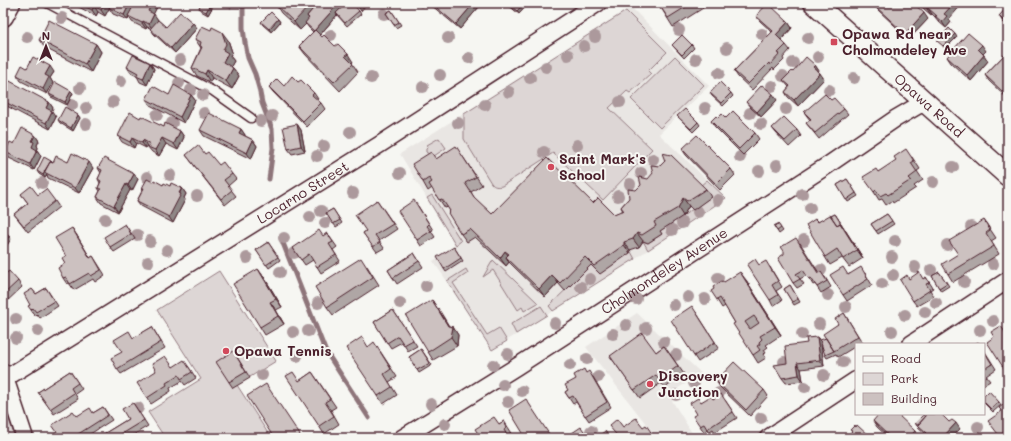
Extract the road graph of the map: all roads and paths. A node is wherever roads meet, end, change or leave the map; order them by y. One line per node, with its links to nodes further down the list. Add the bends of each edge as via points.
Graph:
1 (10, 3): 5 (street)
2 (47, 3): 7 (lane, via 213,91)
3 (598, 3): 11 (street, Locarno Street, via 379,145)
4 (822, 5): 6 (street, Opawa Road)
5 (3, 16)
6 (924, 102): 8 (street, Opawa Road); 14 (street, Cholmondeley Avenue, via 516,367)
7 (251, 118)
8 (1008, 176)
9 (1008, 280): 10 (street)
10 (913, 343)
11 (4, 375): 13 (street)
12 (855, 381): 15 (street)
13 (25, 438)
14 (402, 438)
15 (768, 438)

